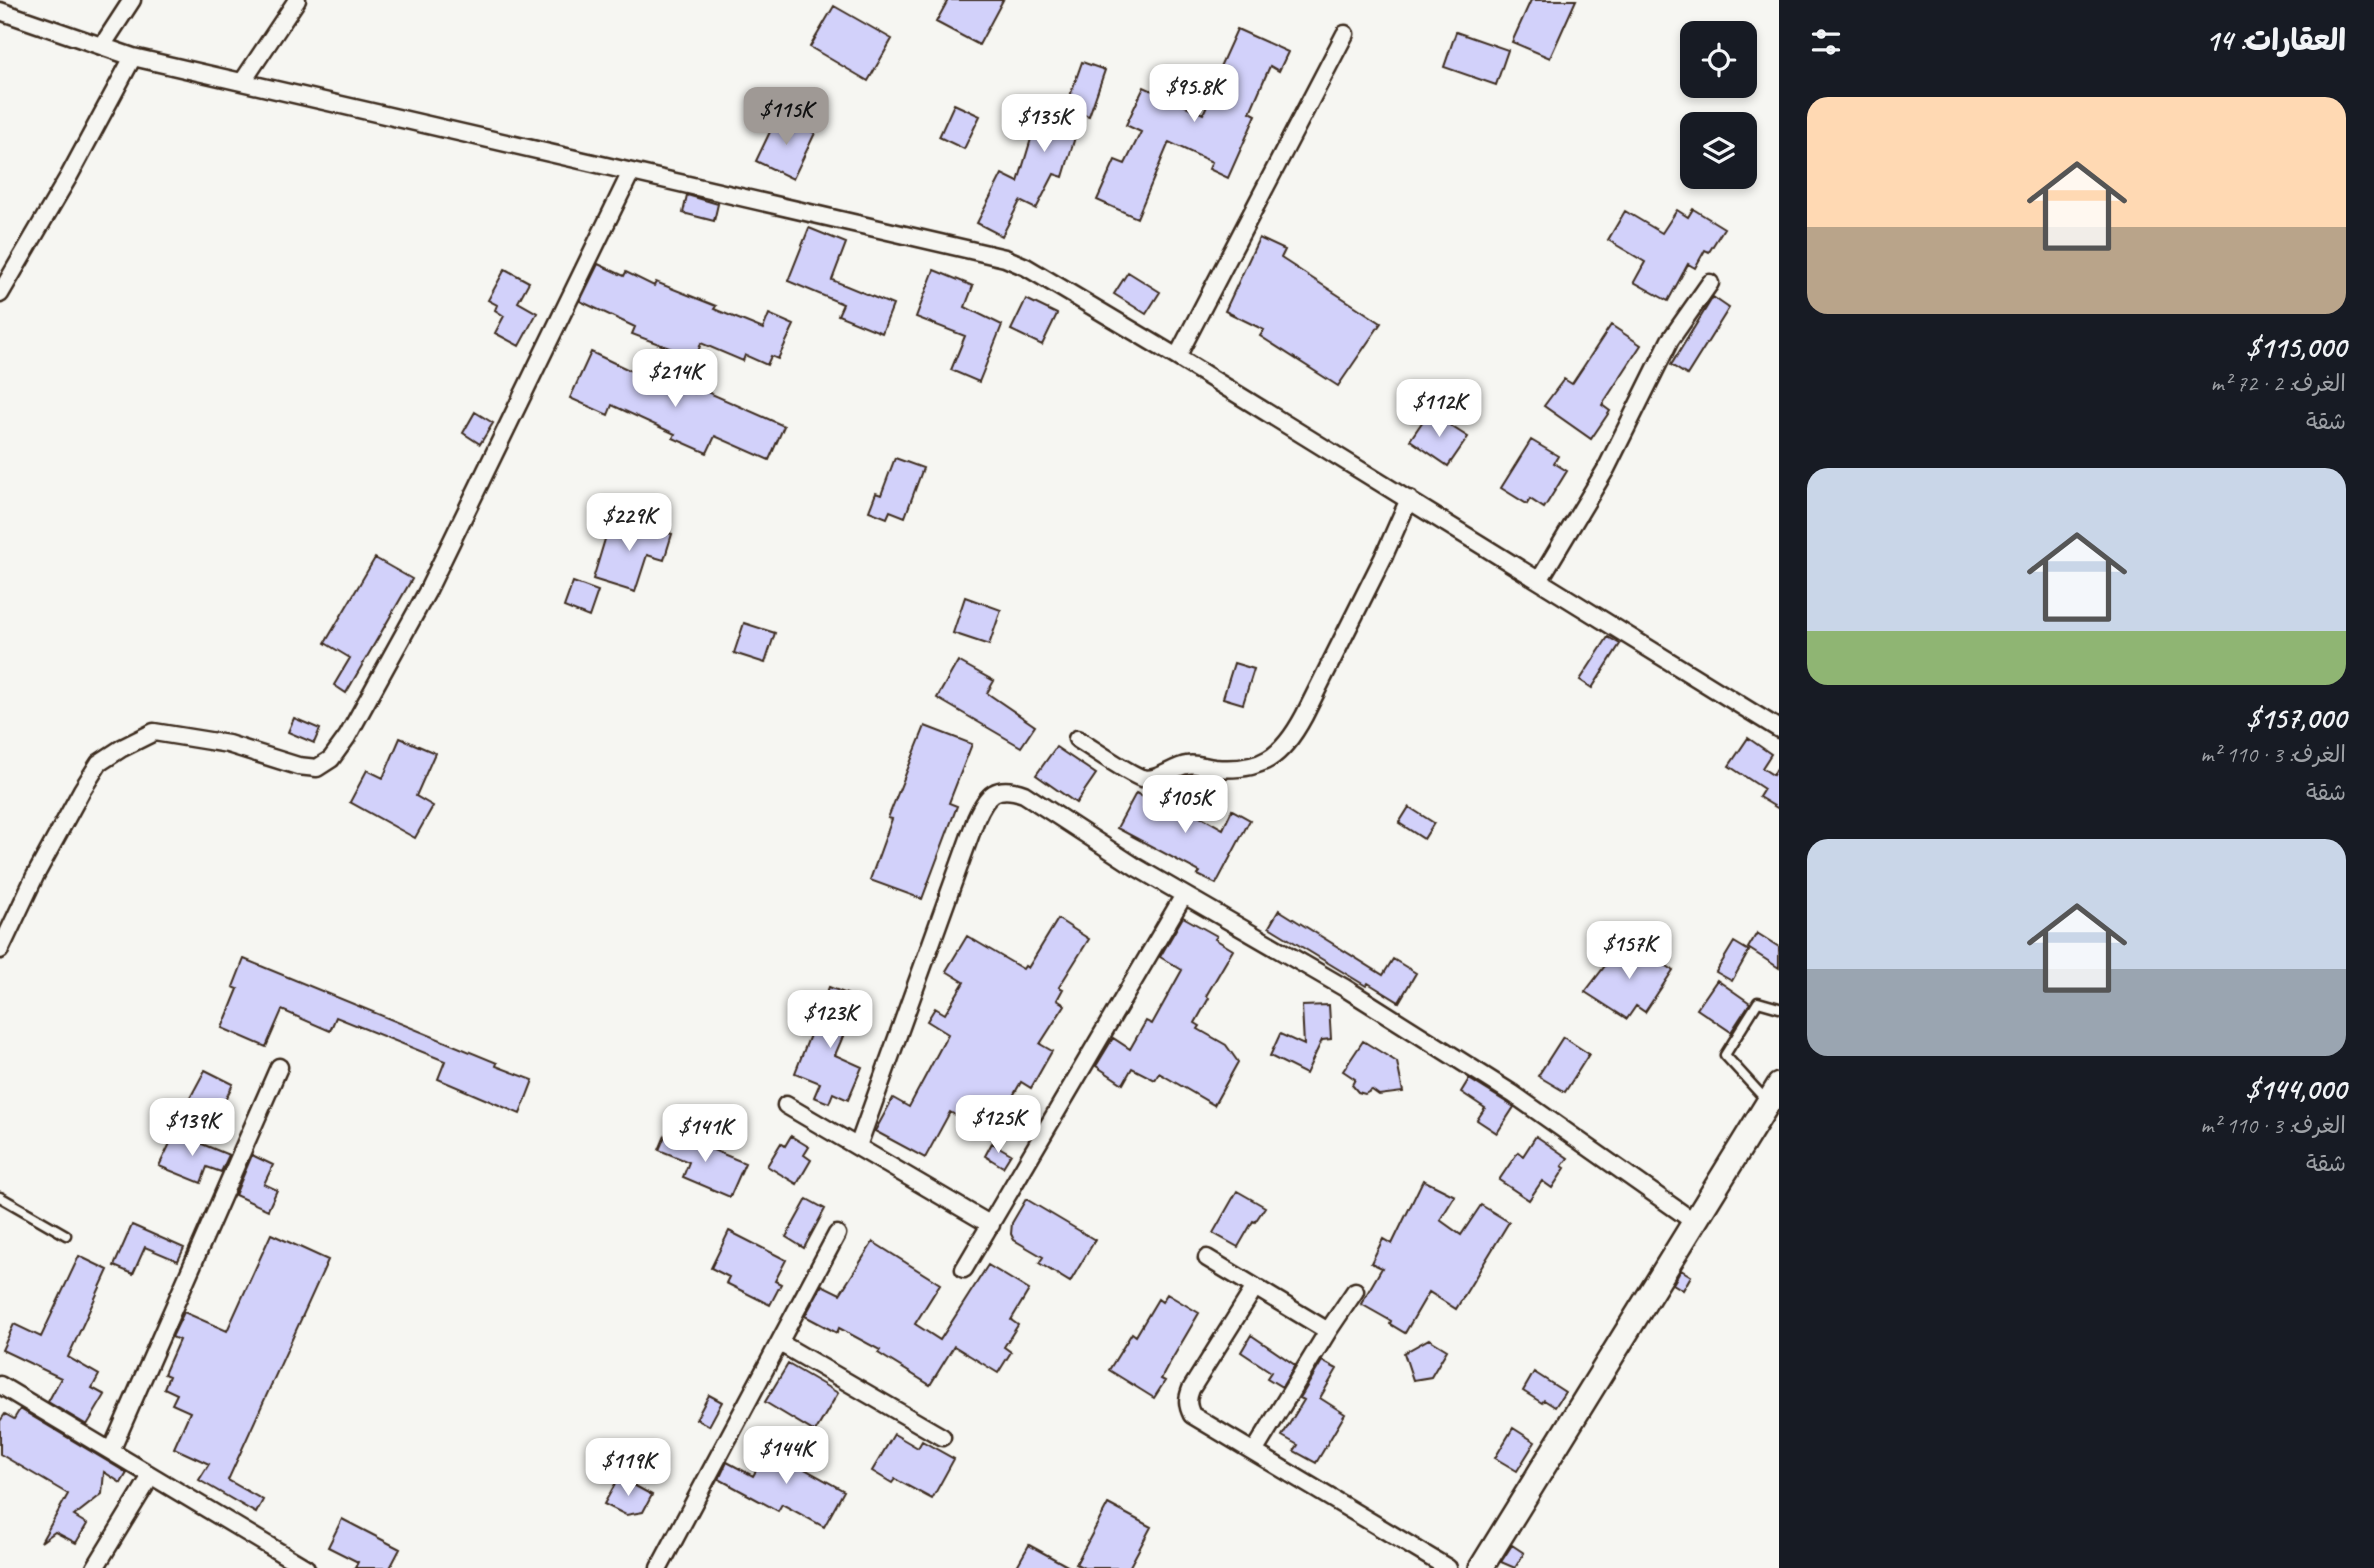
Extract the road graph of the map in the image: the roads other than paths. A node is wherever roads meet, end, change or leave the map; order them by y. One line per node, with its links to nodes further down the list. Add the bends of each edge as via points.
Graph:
1 (132, 0): 5 (street)
2 (297, 0): 7 (street)
3 (0, 12): 5 (street)
4 (1345, 34): 11 (street)
5 (102, 46): 6 (street)
6 (133, 57): 7 (street); 10 (street)
7 (243, 81): 8 (street)
8 (631, 172): 11 (street, via 1005,258); 17 (street, via 427,592 331,759 317,768 298,766 228,744 154,732 122,748 99,763 82,790)
9 (1710, 282): 13 (street, via 1671,340 1606,469)
10 (0, 294)
11 (1178, 357): 12 (street)
12 (1409, 499): 13 (street); 15 (street, via 1304,716 1281,752 1240,769 1192,764 1156,778 1142,778)
13 (1539, 579): 14 (street)
14 (1779, 729)
15 (1077, 739)
16 (1184, 895): 22 (street, via 1024,793 998,790 989,796 976,819); 24 (street, via 1345,988 1502,1087); 25 (street)
17 (0, 950)
18 (1779, 1008): 20 (lane, via 1758,1002 1726,1055)
19 (279, 1067): 36 (street)
20 (1774, 1094): 24 (main road)
21 (786, 1105): 22 (street)
22 (858, 1146): 25 (street)
23 (0, 1197): 27 (lane)
24 (1693, 1220): 43 (main road)
25 (991, 1225): 29 (street)
26 (837, 1234): 33 (street)
27 (66, 1235)
28 (1207, 1258): 30 (street)
29 (964, 1269)
30 (1255, 1287): 32 (street); 37 (street, via 1187,1398 1192,1415)
31 (1355, 1291): 32 (street)
32 (1328, 1331): 37 (street)
33 (780, 1343): 35 (street); 41 (street)
34 (0, 1385): 36 (street)
35 (942, 1437)
36 (111, 1451): 38 (street)
37 (1254, 1452): 42 (street)
38 (150, 1476): 39 (street); 40 (street)
39 (299, 1566)
40 (95, 1568)
41 (659, 1568)
42 (1448, 1568)
43 (1481, 1568)

